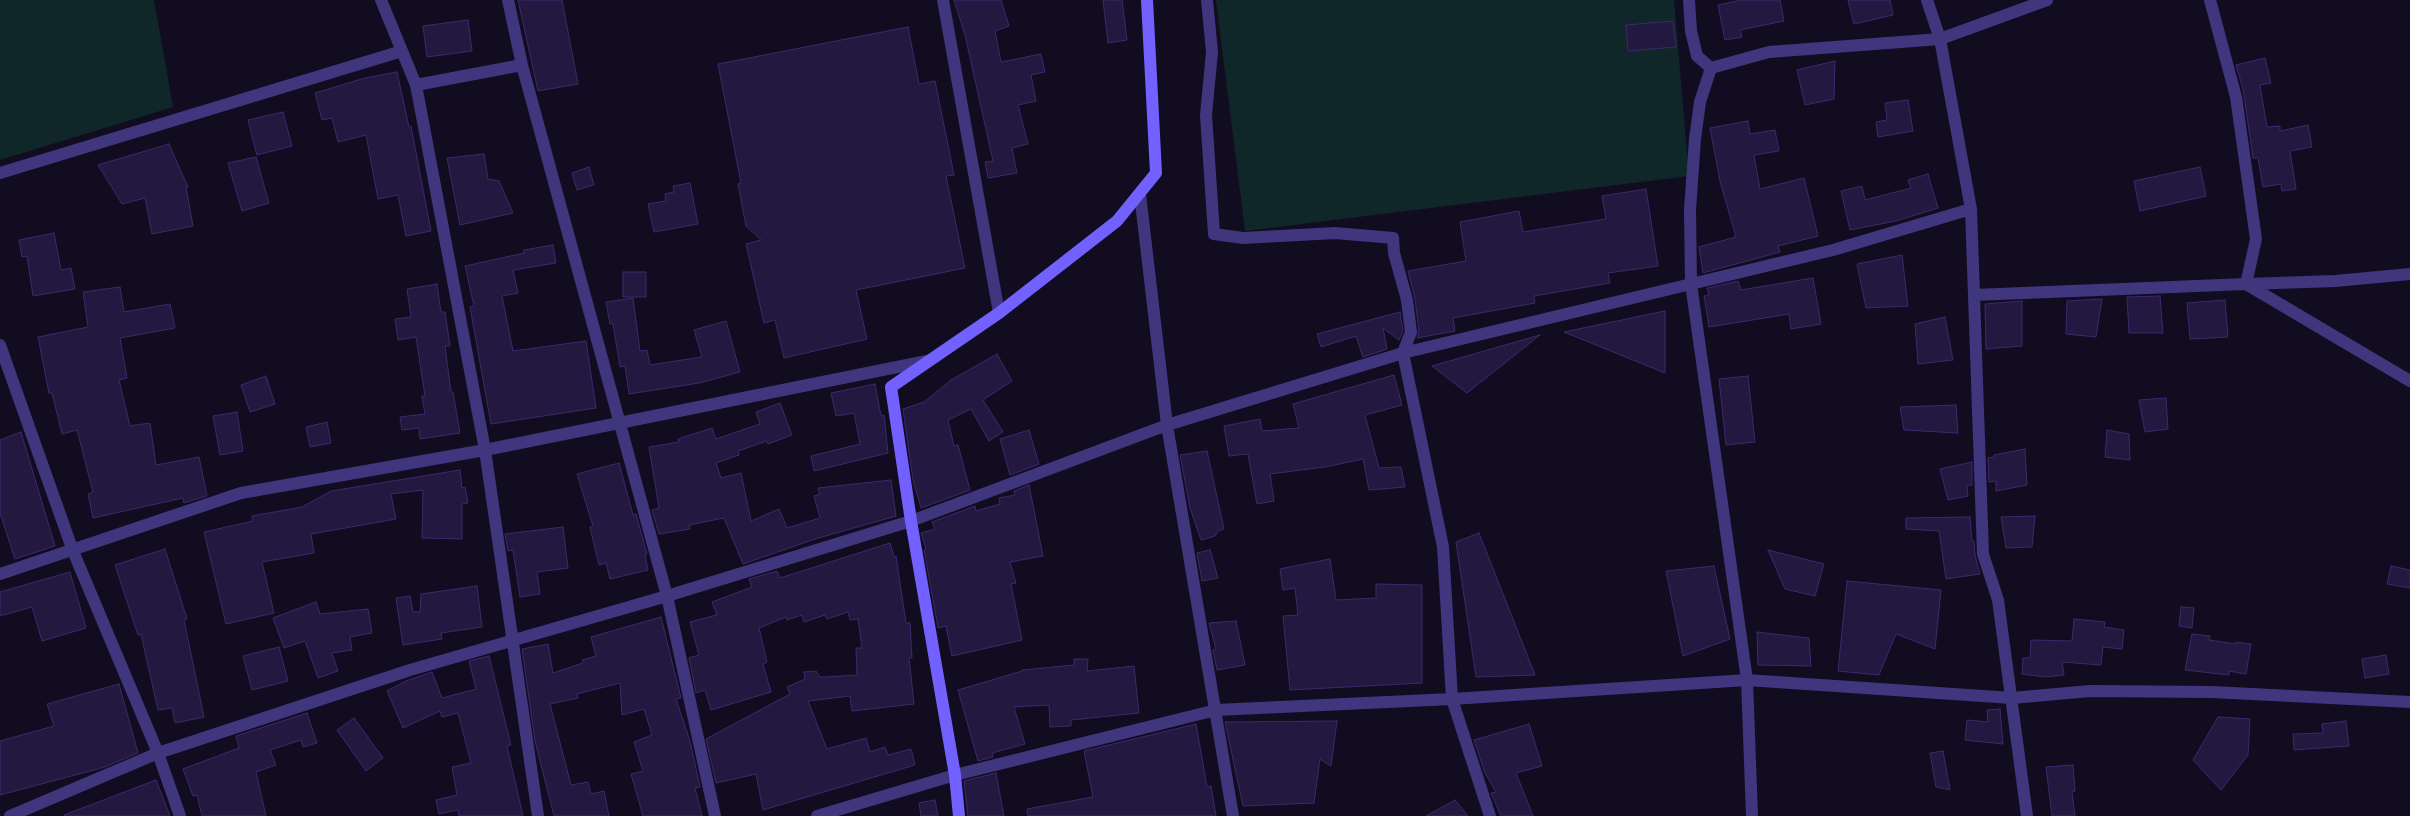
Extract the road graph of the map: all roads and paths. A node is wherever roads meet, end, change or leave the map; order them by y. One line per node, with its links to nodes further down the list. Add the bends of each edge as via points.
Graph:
1 (381, 0): 11 (street)
2 (508, 0): 12 (street)
3 (942, 0): 22 (street)
4 (1148, 0): 16 (street, via 1156,173)
5 (1207, 0): 24 (street, via 1212,52 1206,115 1214,234 1242,238 1335,233 1393,238 1411,332)
6 (1689, 0): 13 (street, via 1697,56)
7 (1927, 0): 10 (street)
8 (2048, 0): 10 (street)
9 (2210, 0): 20 (street, via 2236,97 2256,240)
10 (1940, 39): 13 (street, via 1769,52); 17 (street)
11 (402, 50): 14 (street); 15 (street)
12 (522, 65): 14 (street); 27 (street)
13 (1710, 68): 19 (street, via 1700,102 1695,138 1690,210)
14 (416, 85): 29 (street)
15 (0, 173)
16 (1140, 194): 22 (street, via 1117,221); 28 (street)
17 (1971, 209): 19 (street, via 1832,250); 21 (street)
18 (2410, 274): 20 (street)
19 (1691, 284): 24 (street); 35 (street)
20 (2246, 284): 21 (street); 26 (street)
21 (1974, 295): 36 (street, via 1983,554 1998,600)
22 (999, 313): 25 (street)
23 (0, 345): 31 (street)
24 (1402, 353): 28 (street); 37 (street, via 1443,547)
25 (927, 361): 27 (street); 30 (street, via 891,387)
26 (2410, 381)
27 (620, 422): 29 (street); 33 (street)
28 (1167, 425): 30 (street); 39 (street)
29 (485, 450): 31 (street, via 241,493); 34 (street)
30 (911, 521): 33 (street); 41 (street)
31 (73, 551): 32 (street); 40 (street)
32 (0, 574)
33 (667, 596): 34 (street); 45 (street)
34 (511, 640): 40 (street); 44 (street)
35 (1747, 680): 36 (street); 37 (street); 50 (street)
36 (2012, 698): 38 (street, via 2090,691 2202,692); 51 (street)
37 (1452, 699): 39 (street); 49 (street)
38 (2410, 702)
39 (1216, 710): 41 (street); 48 (street)
40 (158, 753): 42 (street); 43 (street)
41 (955, 775): 46 (street); 47 (street)
42 (10, 816)
43 (180, 816)
44 (538, 816)
45 (715, 816)
46 (817, 816)
47 (959, 816)
48 (1234, 816)
49 (1490, 816)
50 (1752, 816)
51 (2027, 816)

